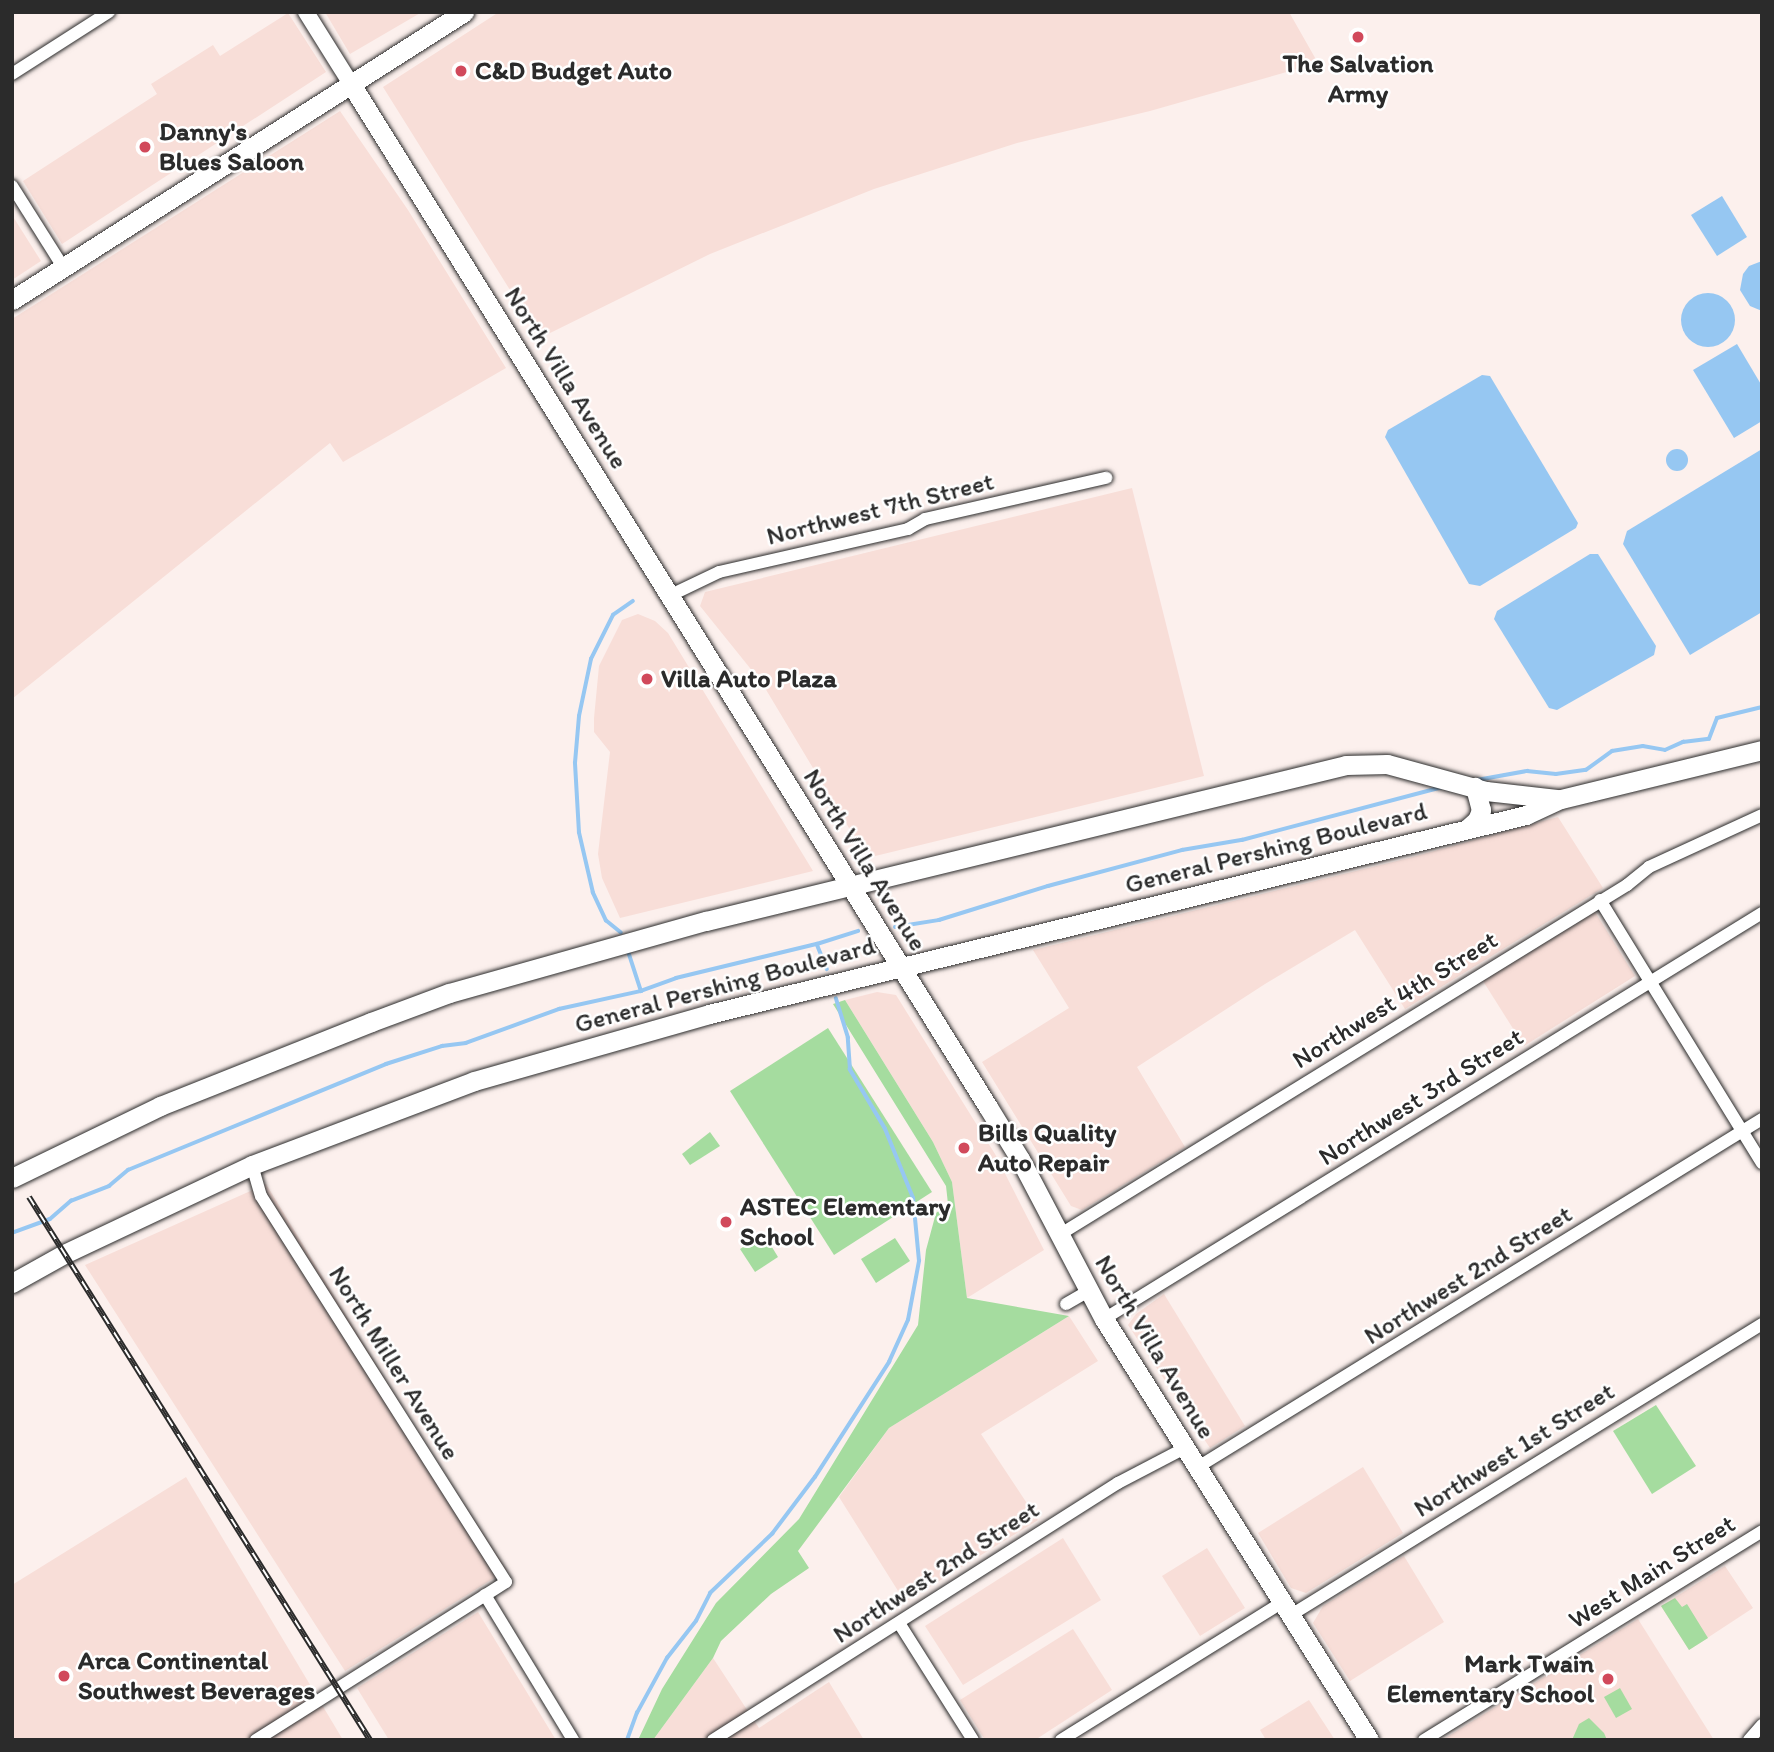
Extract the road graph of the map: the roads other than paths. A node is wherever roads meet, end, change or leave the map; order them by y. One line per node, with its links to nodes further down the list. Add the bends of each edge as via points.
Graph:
1 (109, 12): 4 (street)
2 (306, 12): 5 (street, North Villa Avenue)
3 (464, 12): 5 (main road)
4 (12, 74)
5 (351, 84): 7 (main road); 10 (main road, North Villa Avenue)
6 (12, 186): 7 (street)
7 (63, 267): 8 (main road)
8 (12, 300)
9 (1106, 478): 10 (street, Northwest 7th Street, via 719,572)
10 (671, 595): 16 (main road, North Villa Avenue)
11 (1762, 750): 13 (main road, General Pershing Boulevard)
12 (1475, 787): 13 (main road, General Pershing Boulevard); 15 (main road, via 1481,810); 16 (main road, General Pershing Boulevard, via 1387,764 1346,765)
13 (1561, 799): 15 (main road, General Pershing Boulevard, via 1525,815)
14 (1760, 821): 17 (street, Northwest 4th Street, via 1649,867)
15 (1468, 828): 19 (main road, General Pershing Boulevard)
16 (850, 886): 19 (main road, North Villa Avenue); 25 (main road, General Pershing Boulevard, via 706,920 449,993 216,1082)
17 (1600, 900): 20 (street); 26 (street, Northwest 4th Street)
18 (1762, 913): 20 (street, Northwest 3rd Street)
19 (900, 967): 24 (main road, General Pershing Boulevard, via 709,1014 474,1081); 26 (main road, North Villa Avenue, via 1020,1159)
20 (1651, 981): 22 (street); 30 (street, Northwest 3rd Street)
21 (1762, 1119): 22 (street, Northwest 2nd Street)
22 (1742, 1131): 23 (street); 33 (street, Northwest 2nd Street)
23 (1762, 1163)
24 (252, 1165): 27 (main road, General Pershing Boulevard); 35 (street, North Miller Avenue, via 261,1196 506,1582)
25 (12, 1178)
26 (1059, 1235): 28 (main road, North Villa Avenue)
27 (12, 1283)
28 (1087, 1292): 29 (street); 30 (main road, North Villa Avenue)
29 (1066, 1304)
30 (1104, 1319): 32 (main road, North Villa Avenue)
31 (1762, 1324): 36 (street, Northwest 1st Street)
32 (1185, 1448): 33 (main road, North Villa Avenue); 37 (street, Northwest 2nd Street, via 1118,1483)
33 (1198, 1467): 36 (main road, North Villa Avenue)
34 (1762, 1531): 45 (street, West Main Street)
35 (485, 1595): 39 (street); 40 (street)
36 (1287, 1608): 43 (street, Northwest 1st Street); 44 (main road, North Villa Avenue)
37 (900, 1623): 41 (street, Northwest 2nd Street); 42 (street)
38 (1762, 1725): 46 (street)
39 (256, 1740)
40 (573, 1740)
41 (713, 1740)
42 (973, 1740)
43 (1061, 1740)
44 (1369, 1740)
45 (1424, 1740)
46 (1749, 1740)

